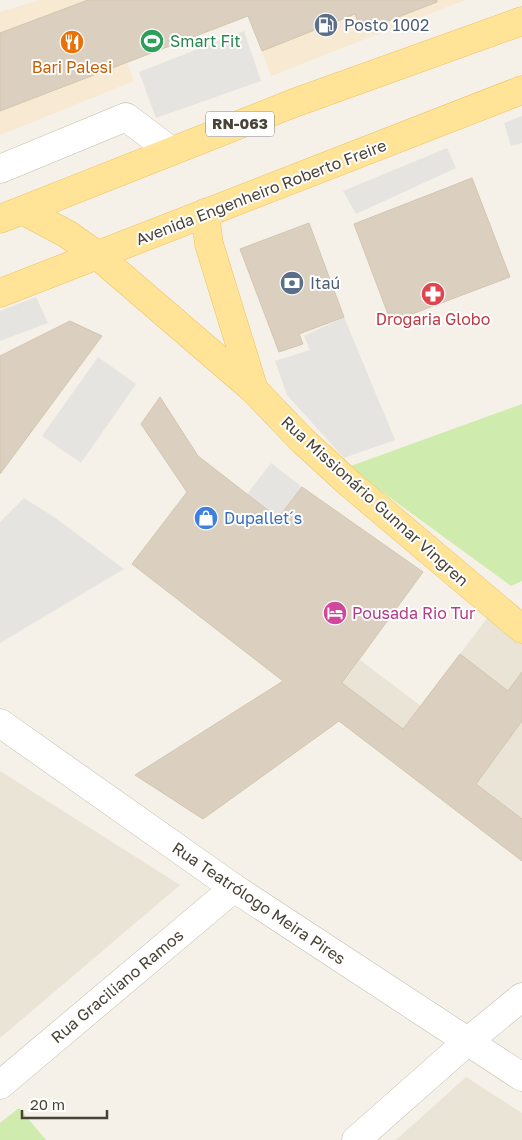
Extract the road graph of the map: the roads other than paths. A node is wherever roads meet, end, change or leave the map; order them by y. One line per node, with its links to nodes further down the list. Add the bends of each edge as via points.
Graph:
1 (522, 20): 3 (main road, RN-063)
2 (522, 90): 5 (main road, Avenida Engenheiro Roberto Freire)
3 (171, 151): 4 (street, via 126,117); 6 (main road, RN-063)
4 (0, 169)
5 (205, 213): 7 (main road, Avenida Engenheiro Roberto Freire); 9 (main road, Rua Missionário Gunnar Vingren, via 209,244)
6 (12, 215): 7 (main road, Rua Missionário Gunnar Vingren, via 67,234)
7 (97, 255): 8 (main road, Avenida Engenheiro Roberto Freire); 9 (main road, Rua Missionário Gunnar Vingren)
8 (0, 293)
9 (254, 390): 10 (main road, Rua Missionário Gunnar Vingren, via 350,484)
10 (522, 629)
11 (0, 723): 12 (street, Rua Teatrólogo Meira Pires)
12 (234, 888): 14 (street, Rua Teatrólogo Meira Pires); 16 (street, Rua Graciliano Ramos)
13 (522, 997): 14 (street)
14 (467, 1042): 15 (street, Rua Teatrólogo Meira Pires); 17 (street)
15 (522, 1077)
16 (0, 1085)
17 (356, 1140)

